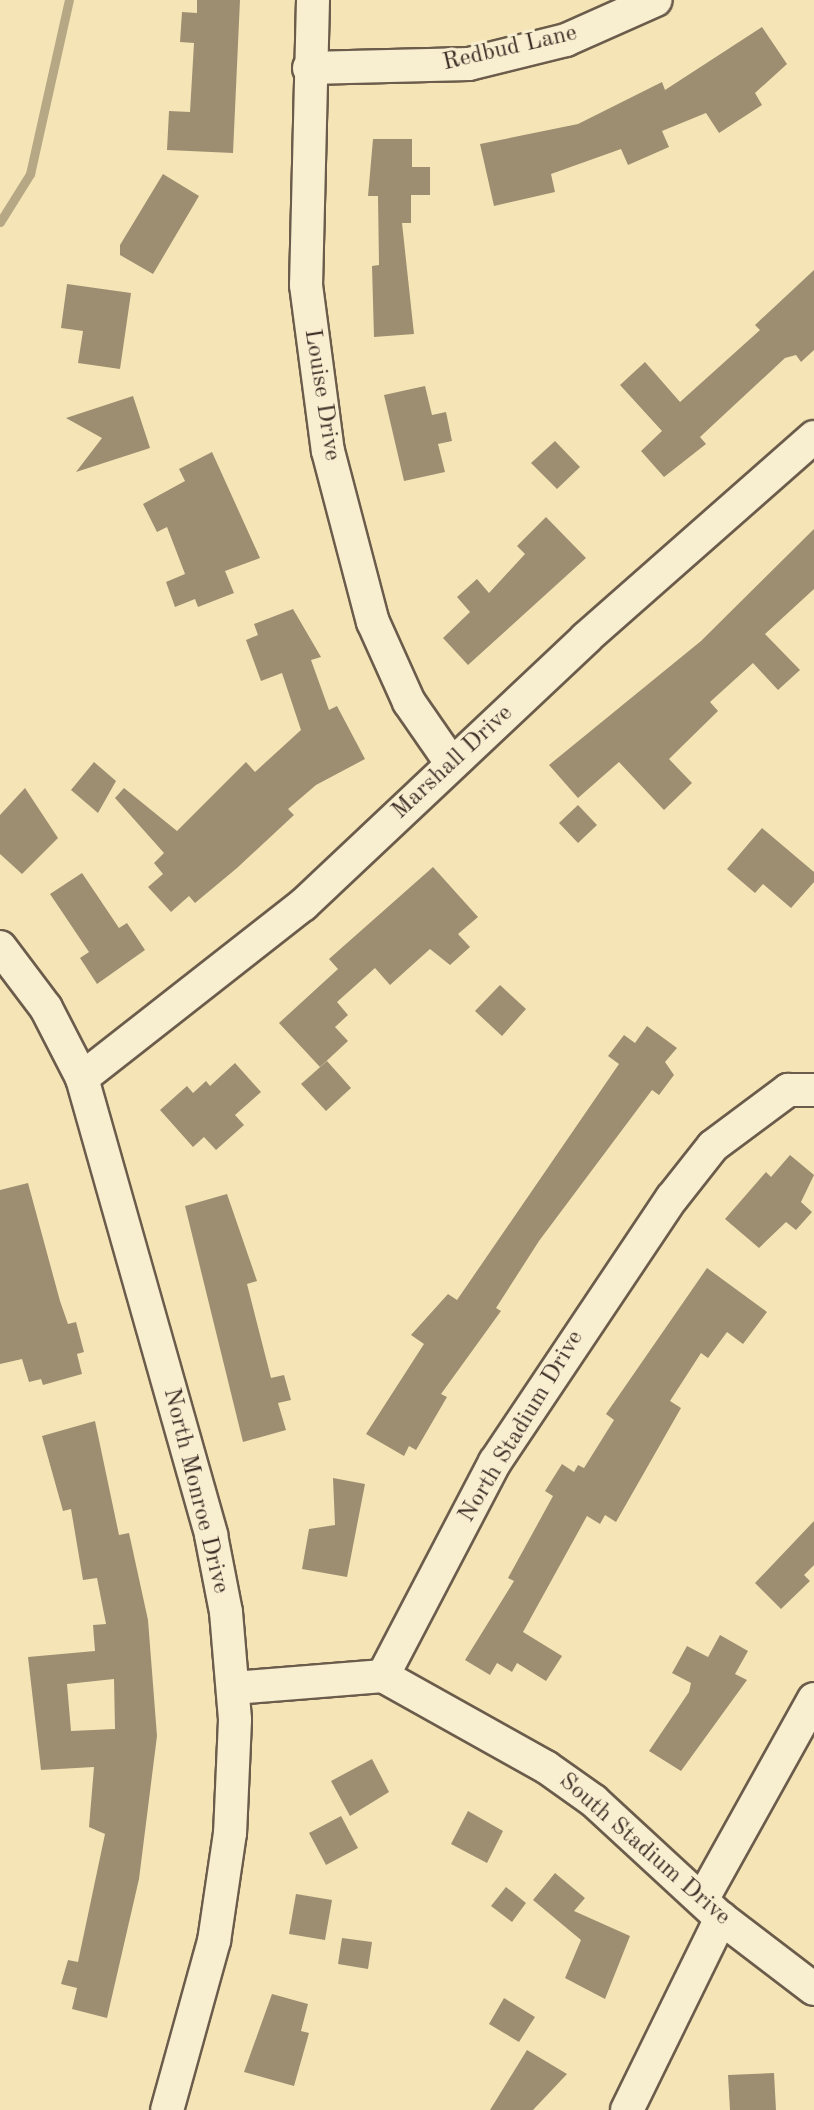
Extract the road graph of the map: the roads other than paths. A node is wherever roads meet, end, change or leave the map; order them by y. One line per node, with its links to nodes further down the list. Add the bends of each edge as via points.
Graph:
1 (313, 0): 3 (street, Louise Drive)
2 (656, 0): 3 (street, Redbud Lane, via 566,40 469,64)
3 (309, 68): 5 (street, Louise Drive, via 306,285 328,451 373,622 409,702)
4 (814, 437): 5 (street, Marshall Drive)
5 (452, 764): 7 (street, Marshall Drive, via 303,905)
6 (0, 947): 7 (street, North Monroe Drive, via 46,1008)
7 (82, 1078): 10 (street, North Monroe Drive, via 211,1535)
8 (801, 1090): 9 (street, North Stadium Drive, via 713,1146 633,1252 495,1462)
9 (383, 1676): 10 (street); 12 (street, South Stadium Drive, via 546,1767 616,1820)
10 (234, 1688): 14 (street, North Monroe Drive, via 234,1777 223,1889)
11 (814, 1699): 12 (street)
12 (711, 1909): 13 (street, South Stadium Drive); 15 (street)
13 (814, 1989)
14 (167, 2110)
15 (627, 2110)

